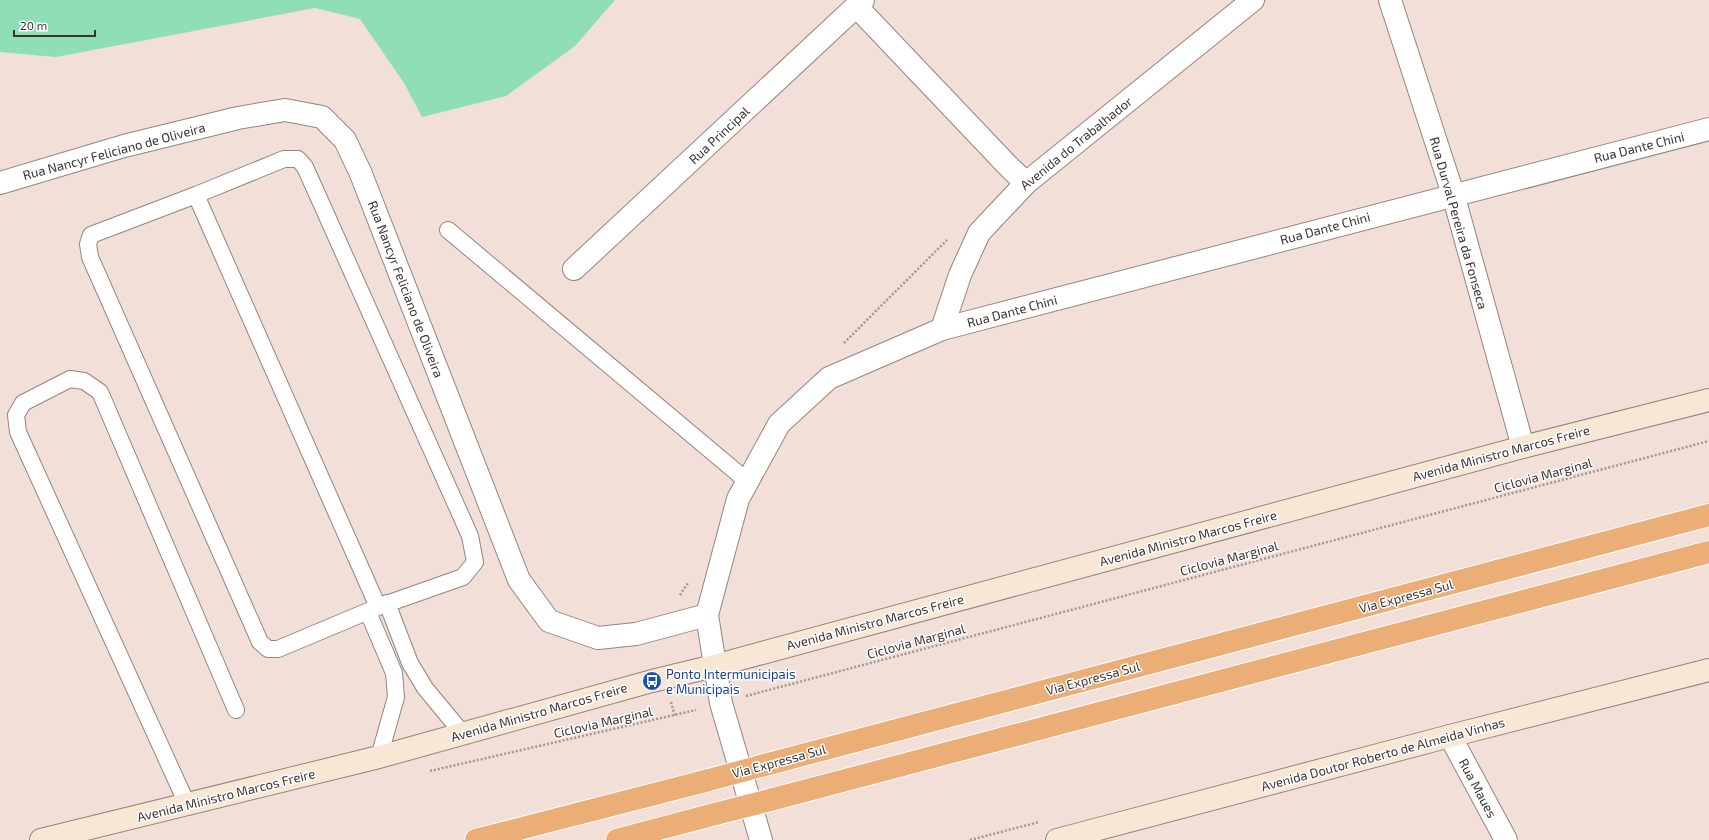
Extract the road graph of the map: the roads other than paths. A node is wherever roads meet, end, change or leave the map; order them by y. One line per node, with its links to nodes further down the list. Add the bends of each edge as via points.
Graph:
1 (1253, 0): 6 (street, Avenida do Trabalhador)
2 (1390, 0): 7 (street, Rua Durval Pereira da Fonseca)
3 (860, 3): 6 (street); 10 (street, Rua Principal)
4 (1709, 129): 7 (street, Rua Dante Chini)
5 (0, 183): 18 (street, Rua Nancyr Feliciano de Oliveira, via 124,146 238,118 284,110 322,118 345,140 361,174 519,580 549,621 598,638 636,634)
6 (1026, 183): 11 (street, Avenida do Trabalhador, via 979,233 960,274)
7 (1453, 194): 11 (street, Rua Dante Chini); 13 (street, Rua Durval Pereira da Fonseca)
8 (196, 195): 17 (lane); 17 (lane, via 284,159 298,159 305,166 470,536 475,562 464,577); 17 (lane, via 91,235 88,244 90,257 260,642 268,649 278,649)
9 (448, 230): 14 (lane)
10 (574, 269)
11 (942, 329): 14 (street, via 829,378 779,424)
12 (1709, 400): 13 (main road, Avenida Ministro Marcos Freire)
13 (1523, 447): 19 (main road, Avenida Ministro Marcos Freire)
14 (747, 481): 18 (street, via 738,499)
15 (1709, 516): 27 (highway, Via Expressa Sul, bridge)
16 (1709, 552): 28 (highway, bridge)
17 (378, 607): 22 (lane, via 425,688); 24 (lane, via 394,673 396,696)
18 (707, 615): 19 (street)
19 (714, 666): 22 (main road, Avenida Ministro Marcos Freire); 29 (street, via 721,703)
20 (1709, 670): 23 (main road, Avenida Doutor Roberto de Almeida Vinhas)
21 (236, 710): 25 (lane, via 100,392 84,381 70,379 23,403 16,415 18,432)
22 (463, 734): 24 (main road, Avenida Ministro Marcos Freire)
23 (1450, 736): 30 (main road, Avenida Doutor Roberto de Almeida Vinhas); 31 (street, Rua Maues)
24 (379, 757): 25 (main road, Avenida Ministro Marcos Freire)
25 (187, 804): 26 (main road, Avenida Ministro Marcos Freire)
26 (41, 840)
27 (476, 840)
28 (617, 840)
29 (761, 840)
30 (1057, 840)
31 (1506, 840)

